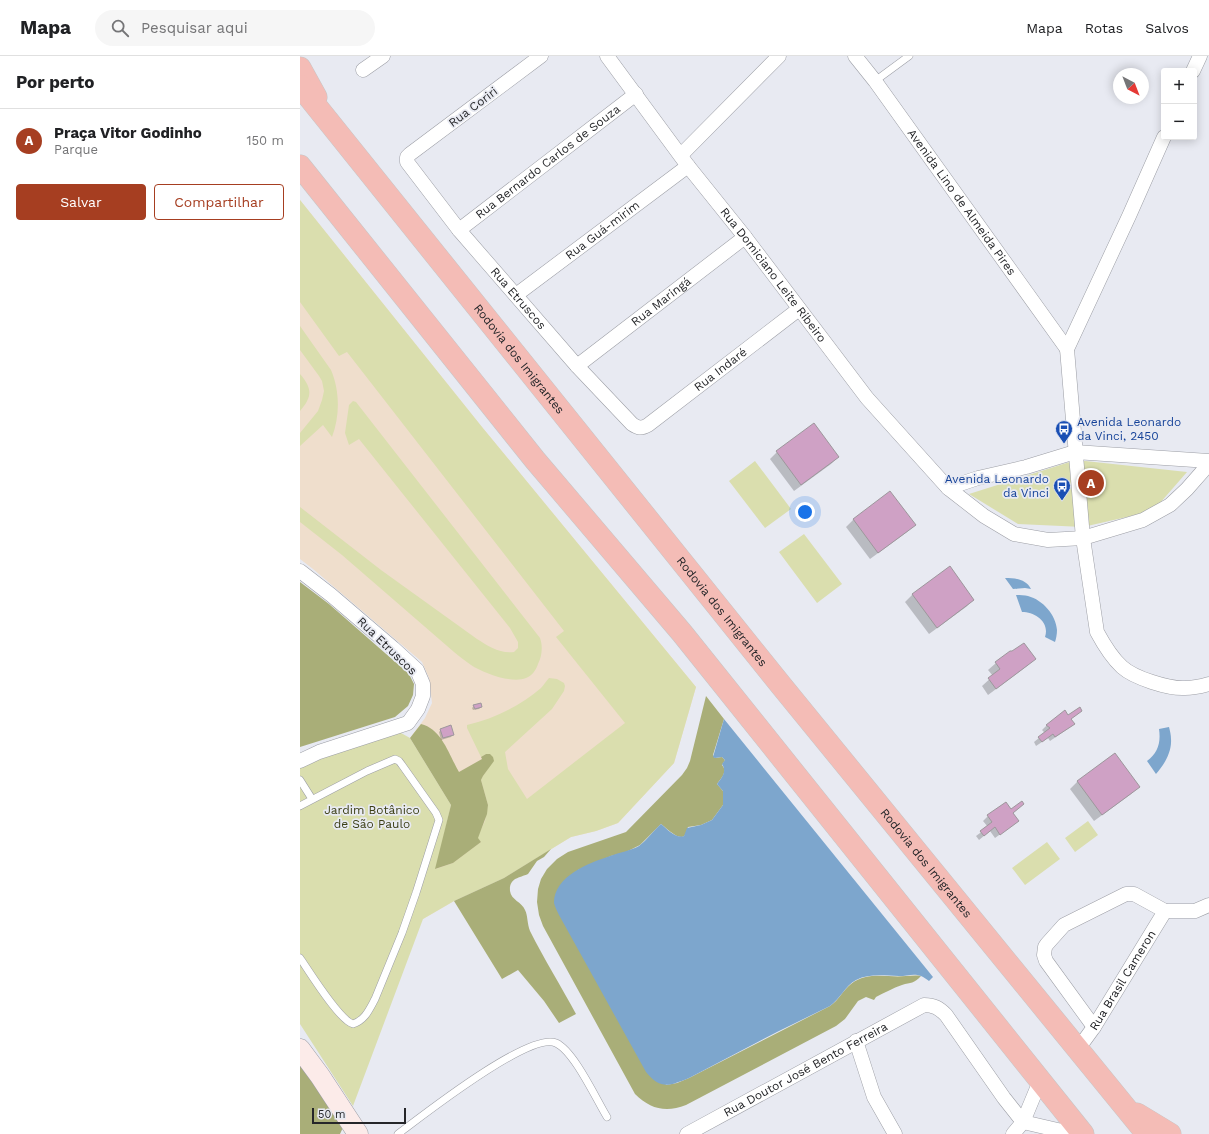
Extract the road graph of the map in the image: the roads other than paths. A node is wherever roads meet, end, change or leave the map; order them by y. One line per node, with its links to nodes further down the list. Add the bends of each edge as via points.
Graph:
1 (383, 56): 10 (street)
2 (540, 56): 16 (street, Rua Coriri, via 410,154)
3 (607, 56): 13 (street, Rua Domiciano Leite Ribeiro)
4 (780, 56): 17 (street, Rua Guá-mirim)
5 (856, 56): 11 (street, Avenida Lino de Almeida Pires)
6 (909, 56): 11 (lane)
7 (1200, 56): 9 (street)
8 (300, 68): 14 (highway)
9 (1194, 68)
10 (364, 70)
11 (875, 82): 23 (street, Avenida Lino de Almeida Pires)
12 (300, 86): 14 (highway, Rodovia dos Imigrantes)
13 (636, 94): 17 (street, Rua Domiciano Leite Ribeiro); 19 (street, Rua Bernardo Carlos de Souza)
14 (336, 131): 43 (highway, Rodovia dos Imigrantes, via 780,684)
15 (1163, 140): 23 (street)
16 (407, 159): 19 (street, Rua Etruscos, via 408,165)
17 (685, 161): 20 (street, Rua Domiciano Leite Ribeiro); 21 (street, Rua Guá-mirim)
18 (300, 166): 44 (highway, via 535,460 682,633)
19 (459, 230): 21 (street, Rua Etruscos)
20 (744, 237): 22 (street, Rua Domiciano Leite Ribeiro); 24 (street, Rua Maringá)
21 (516, 295): 24 (street, Rua Etruscos)
22 (799, 309): 25 (street, Rua Indaré); 29 (street, Rua Domiciano Leite Ribeiro, via 867,398)
23 (1067, 349): 26 (street)
24 (577, 366): 25 (street, Rua Etruscos, via 632,424)
25 (641, 428)
26 (1075, 452): 27 (street); 29 (street); 30 (street)
27 (1209, 461)
28 (1209, 464): 30 (street, Rua Domiciano Leite Ribeiro, via 1170,505 1143,520)
29 (948, 488): 30 (street, Rua Domiciano Leite Ribeiro, via 984,516 1014,534 1048,540)
30 (1083, 538): 32 (street, via 1097,632 1111,656 1136,676 1162,685 1184,688)
31 (300, 571): 33 (street, Rua Etruscos, via 417,670 423,684 423,696 408,723 320,752)
32 (1209, 684)
33 (300, 762)
34 (300, 780): 35 (lane)
35 (312, 799): 36 (lane); 39 (lane, via 395,759 402,765 439,820 402,933 375,999 363,1019 353,1024 345,1020)
36 (300, 806)
37 (1208, 906): 38 (street, via 1195,911)
38 (1165, 910): 40 (street, Rua Brasil Cameron); 40 (street, via 1134,894 1126,894 1064,925 1047,944 1044,950 1046,961)
39 (300, 958)
40 (1094, 1027): 43 (street, Rua Brasil Cameron)
41 (856, 1041): 47 (street, Rua Doutor José Bento Ferreira, via 924,1005 932,1005 946,1015); 50 (street, Rua Doutor José Bento Ferreira); 51 (street, via 874,1097)
42 (300, 1048): 48 (main road)
43 (1078, 1049): 45 (highway, Rodovia dos Imigrantes)
44 (1040, 1081): 47 (street); 54 (highway)
45 (1126, 1108): 55 (highway, Rodovia dos Imigrantes); 56 (highway)
46 (607, 1117): 49 (lane, via 570,1055 562,1046 546,1042 518,1053 468,1082)
47 (1023, 1122): 52 (street); 53 (street)
48 (358, 1134)
49 (398, 1134)
50 (688, 1134)
51 (895, 1134)
52 (1013, 1134)
53 (1075, 1134)
54 (1082, 1134)
55 (1148, 1134)
56 (1170, 1134)

